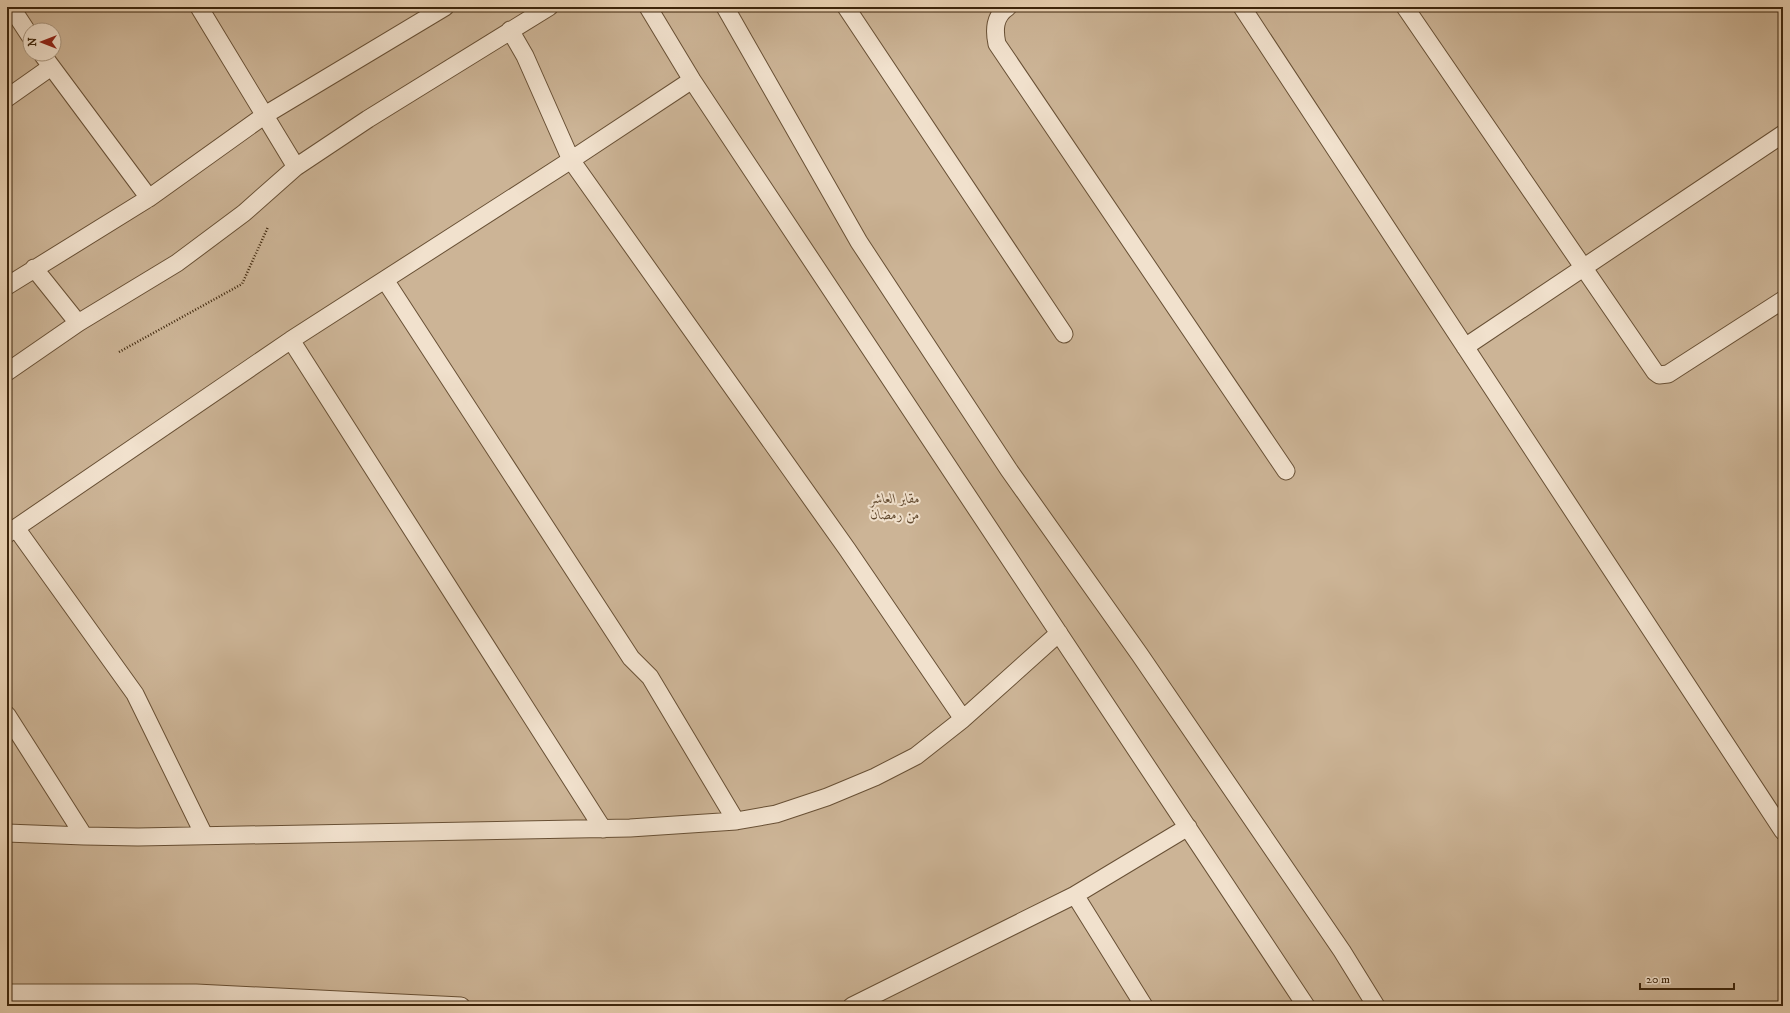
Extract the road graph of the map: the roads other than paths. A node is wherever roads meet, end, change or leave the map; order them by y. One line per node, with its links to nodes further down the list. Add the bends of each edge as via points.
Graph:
1 (11, 7): 11 (lane)
2 (199, 7): 17 (lane)
3 (445, 7): 17 (lane)
4 (549, 7): 12 (lane)
5 (648, 7): 15 (lane)
6 (725, 7): 52 (lane, via 859,242 1009,470 1149,668 1342,951)
7 (846, 7): 28 (lane)
8 (1008, 7): 32 (lane, via 996,21 997,44)
9 (1242, 7): 30 (lane)
10 (1405, 7): 23 (lane)
11 (22, 24)
12 (510, 30): 19 (lane, via 525,56); 20 (lane)
13 (46, 62): 16 (lane)
14 (48, 62): 21 (lane)
15 (692, 80): 19 (lane); 34 (lane)
16 (7, 98)
17 (265, 115): 20 (lane); 21 (lane)
18 (1783, 134): 23 (lane)
19 (571, 160): 24 (lane); 36 (lane)
20 (296, 167): 27 (lane, via 244,213 177,263)
21 (149, 198): 22 (lane)
22 (34, 268): 25 (lane); 27 (lane)
23 (1582, 268): 26 (lane, via 1652,369 1659,375 1668,374); 30 (lane)
24 (385, 280): 29 (lane); 37 (lane, via 631,658 650,677)
25 (7, 286)
26 (1783, 300)
27 (78, 323): 31 (lane)
28 (1064, 334)
29 (291, 340): 33 (lane); 39 (lane)
30 (1465, 347): 40 (lane)
31 (7, 372)
32 (1286, 471)
33 (11, 531): 42 (lane, via 134,694)
34 (1059, 633): 36 (lane); 38 (lane)
35 (7, 715): 43 (lane)
36 (963, 719): 37 (lane, via 916,756 875,778 776,814)
37 (736, 821): 39 (lane)
38 (1188, 827): 44 (lane); 51 (lane)
39 (603, 828): 42 (lane)
40 (1783, 831)
41 (7, 833): 43 (lane)
42 (204, 835): 43 (lane)
43 (84, 836)
44 (1075, 895): 49 (lane); 50 (lane)
45 (7, 993): 46 (lane)
46 (202, 1003): 47 (lane)
47 (333, 1003): 48 (lane)
48 (460, 1006)
49 (852, 1006)
50 (1144, 1006)
51 (1306, 1006)
52 (1376, 1006)

